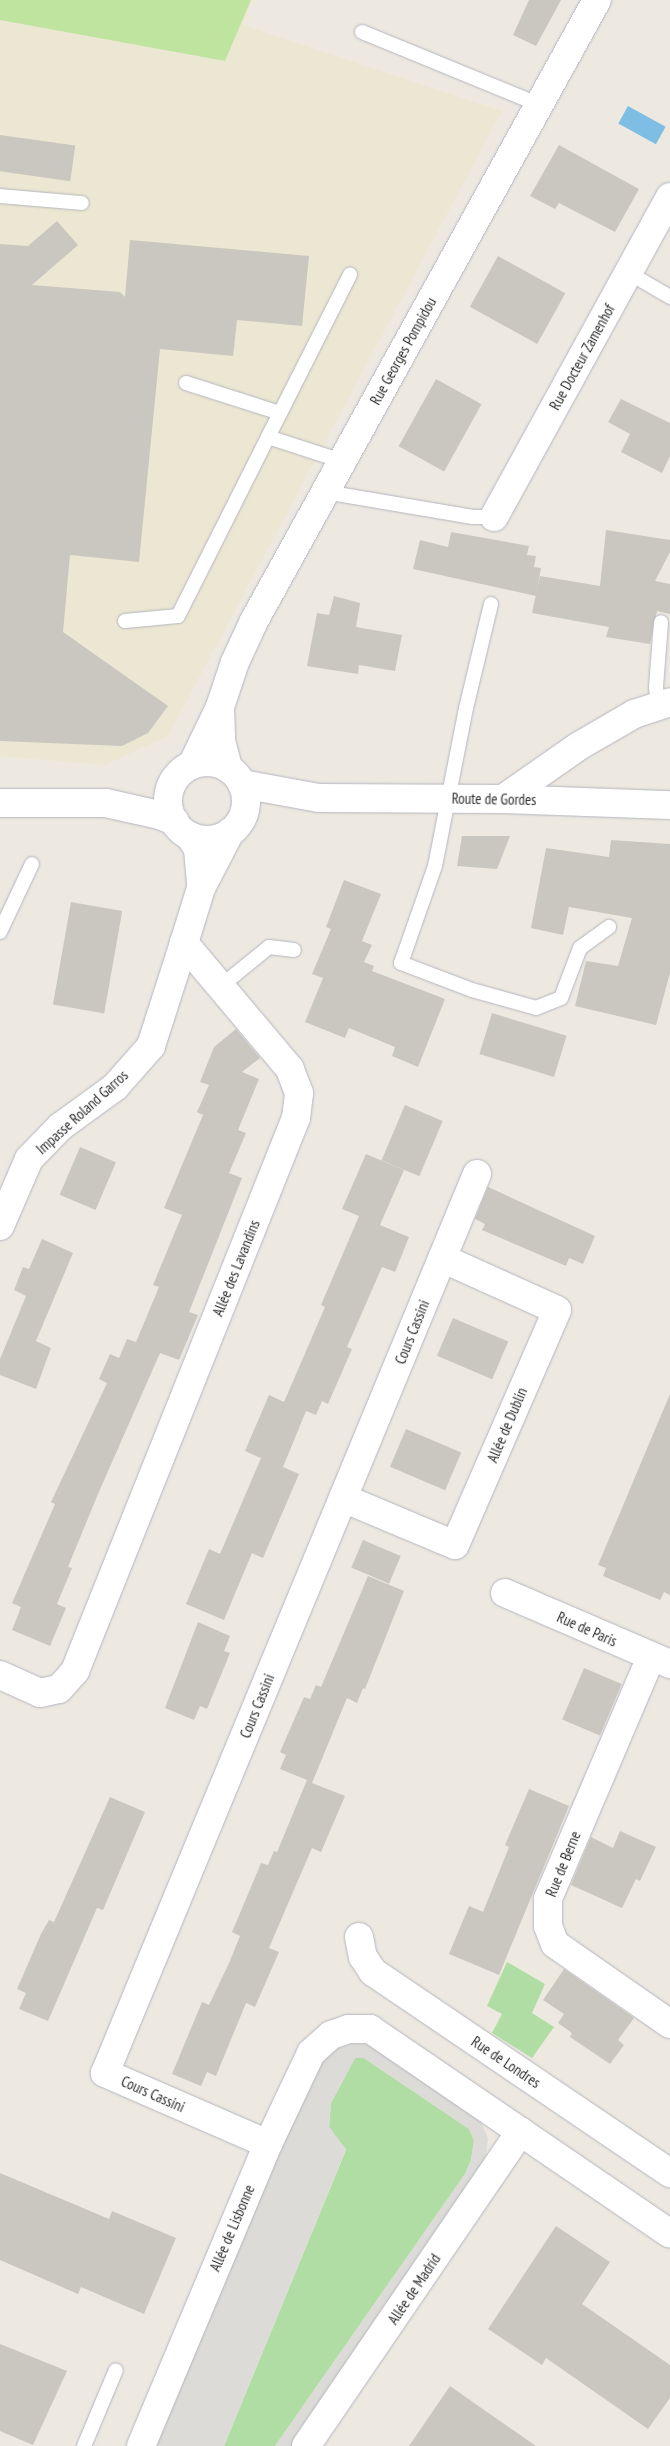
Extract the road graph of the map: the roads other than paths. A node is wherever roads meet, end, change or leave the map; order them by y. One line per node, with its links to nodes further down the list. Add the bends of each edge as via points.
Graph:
1 (597, 0): 3 (street, Rue Georges Pompidou)
2 (362, 32): 3 (lane)
3 (540, 105): 13 (street, Rue Georges Pompidou)
4 (0, 196): 6 (lane)
5 (670, 197): 7 (street, Rue Docteur Zamenhof)
6 (82, 203)
7 (629, 272): 9 (lane); 15 (street, Rue Docteur Zamenhof)
8 (350, 275): 11 (lane)
9 (670, 296)
10 (186, 383): 11 (lane)
11 (280, 413): 12 (lane)
12 (268, 437): 13 (lane); 17 (lane, via 178,616)
13 (342, 461): 14 (street, Rue Georges Pompidou)
14 (325, 492): 15 (lane, via 473,518); 20 (street, Rue Georges Pompidou, via 254,621 235,662)
15 (494, 517)
16 (492, 604): 24 (lane, via 466,708)
17 (125, 621)
18 (661, 622): 19 (lane, via 656,687)
19 (664, 704): 25 (street, via 634,714 579,746)
20 (220, 707): 21 (street, Rue Georges Pompidou); 22 (street, Rue Georges Pompidou, via 221,741)
21 (182, 774): 22 (street, via 217,763); 27 (street); 30 (street, via 169,795)
22 (235, 776): 23 (street, Route de Gordes); 29 (street, via 245,794)
23 (319, 798): 24 (street, Route de Gordes); 29 (street, Route de Gordes)
24 (449, 799): 25 (street, Route de Gordes); 33 (lane, via 428,895 402,963 472,990 536,1008 561,998 580,948)
25 (503, 799): 28 (street, Route de Gordes)
26 (0, 803): 27 (street)
27 (106, 803): 30 (street, via 159,815)
28 (670, 805)
29 (237, 824): 30 (street, via 211,840); 32 (street)
30 (182, 828): 32 (street, via 198,849)
31 (32, 864): 34 (lane)
32 (201, 888): 35 (street)
33 (609, 927)
34 (0, 932)
35 (184, 943): 37 (street, Allée des Lavandins); 39 (street, Impasse Roland Garros, via 151,1046 114,1087 60,1127 30,1159)
36 (294, 950): 37 (lane, via 269,947)
37 (221, 986): 44 (street, Allée des Lavandins, via 290,1069 299,1093 296,1118 75,1671 59,1689 40,1693)
38 (477, 1174): 40 (street, Cours Cassini)
39 (0, 1226)
40 (442, 1258): 41 (street, Cours Cassini); 41 (street, Allée de Dublin, via 557,1310 456,1545)
41 (343, 1498): 48 (street, Cours Cassini, via 105,2073)
42 (505, 1593): 43 (street, Rue de Paris)
43 (660, 1661): 46 (street, Rue de Berne, via 548,1899 548,1926 556,1944)
44 (0, 1675)
45 (360, 1937): 49 (street, Rue de Londres, via 363,1957 373,1972)
46 (670, 2024)
47 (521, 2131): 48 (street, Allée de Lisbonne, via 370,2029 348,2029 331,2035 311,2053); 50 (street); 54 (street, Allée de Madrid)
48 (268, 2144): 53 (street, Allée de Lisbonne)
49 (670, 2173)
50 (670, 2234)
51 (116, 2370): 52 (lane)
52 (84, 2446)
53 (141, 2446)
54 (306, 2446)

